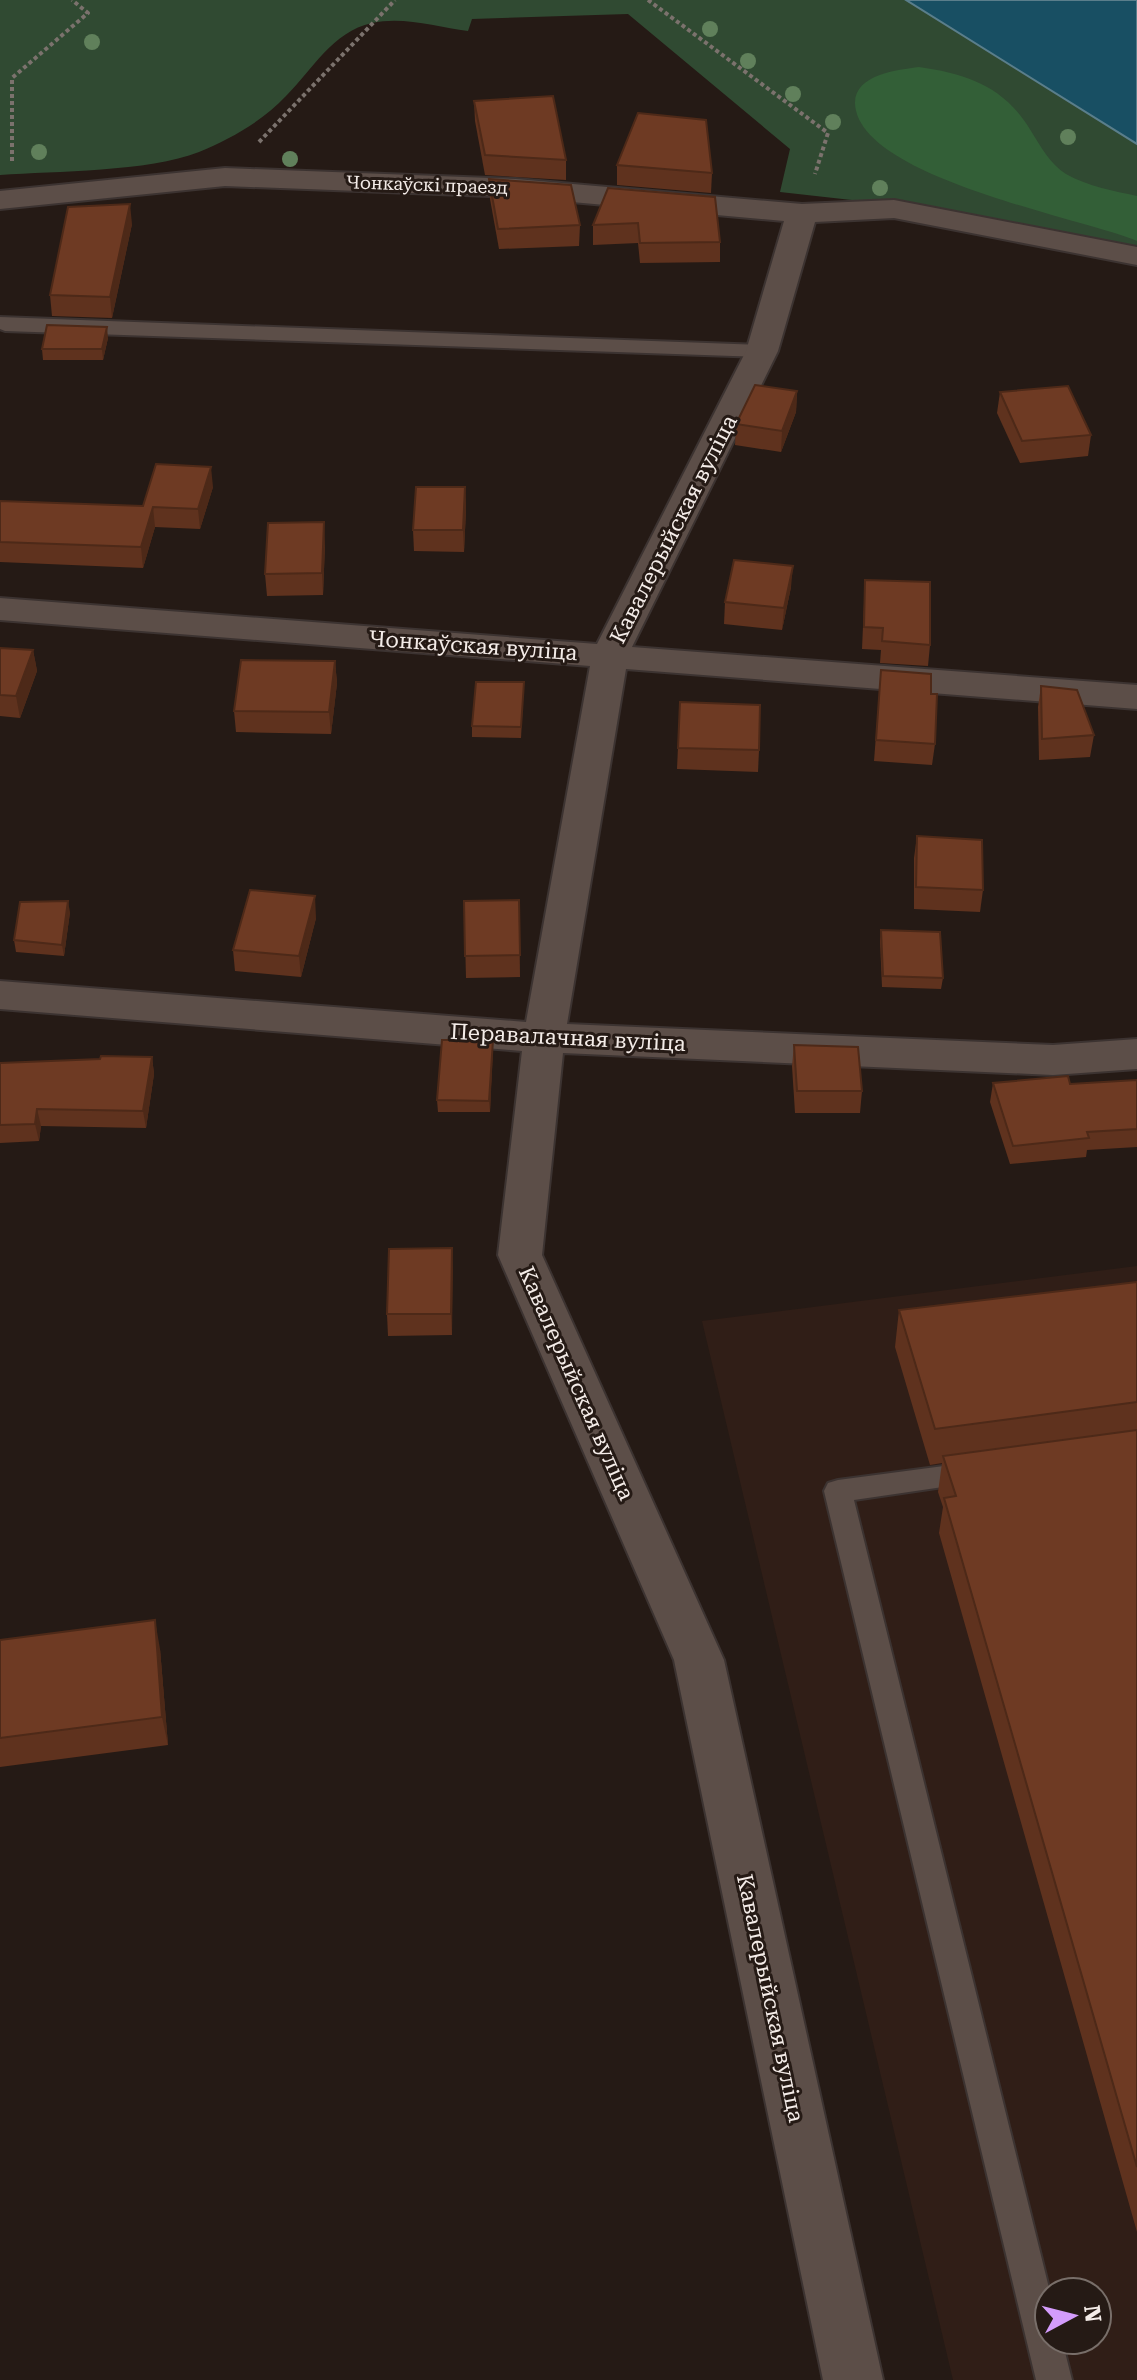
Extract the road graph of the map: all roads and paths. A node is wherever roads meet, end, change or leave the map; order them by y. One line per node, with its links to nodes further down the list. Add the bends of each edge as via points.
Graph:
1 (72, 0): 5 (path, via 88,13 12,78)
2 (395, 0): 4 (path)
3 (648, 0): 6 (path, via 828,133)
4 (225, 177): 5 (street, Чонкаўскі праезд); 6 (street, Чонкаўскі праезд, via 516,188)
5 (6, 199)
6 (802, 213): 7 (street, Чонкаўскі праезд, via 894,209); 9 (street, Кавалерыйская вуліца)
7 (1137, 256)
8 (0, 323): 9 (lane)
9 (762, 351): 11 (street, Кавалерыйская вуліца)
10 (0, 609): 11 (street, Чонкаўская вуліца)
11 (610, 655): 12 (street, Чонкаўская вуліца); 14 (street, Кавалерыйская вуліца)
12 (1137, 697)
13 (0, 995): 14 (street, Перавалачная вуліца)
14 (544, 1038): 15 (street, Перавалачная вуліца, via 1053,1060); 17 (street, Кавалерыйская вуліца, via 520,1255 699,1660)
15 (1137, 1054)
16 (995, 1470): 18 (lane, via 838,1491)
17 (853, 2380)
18 (1054, 2380)

